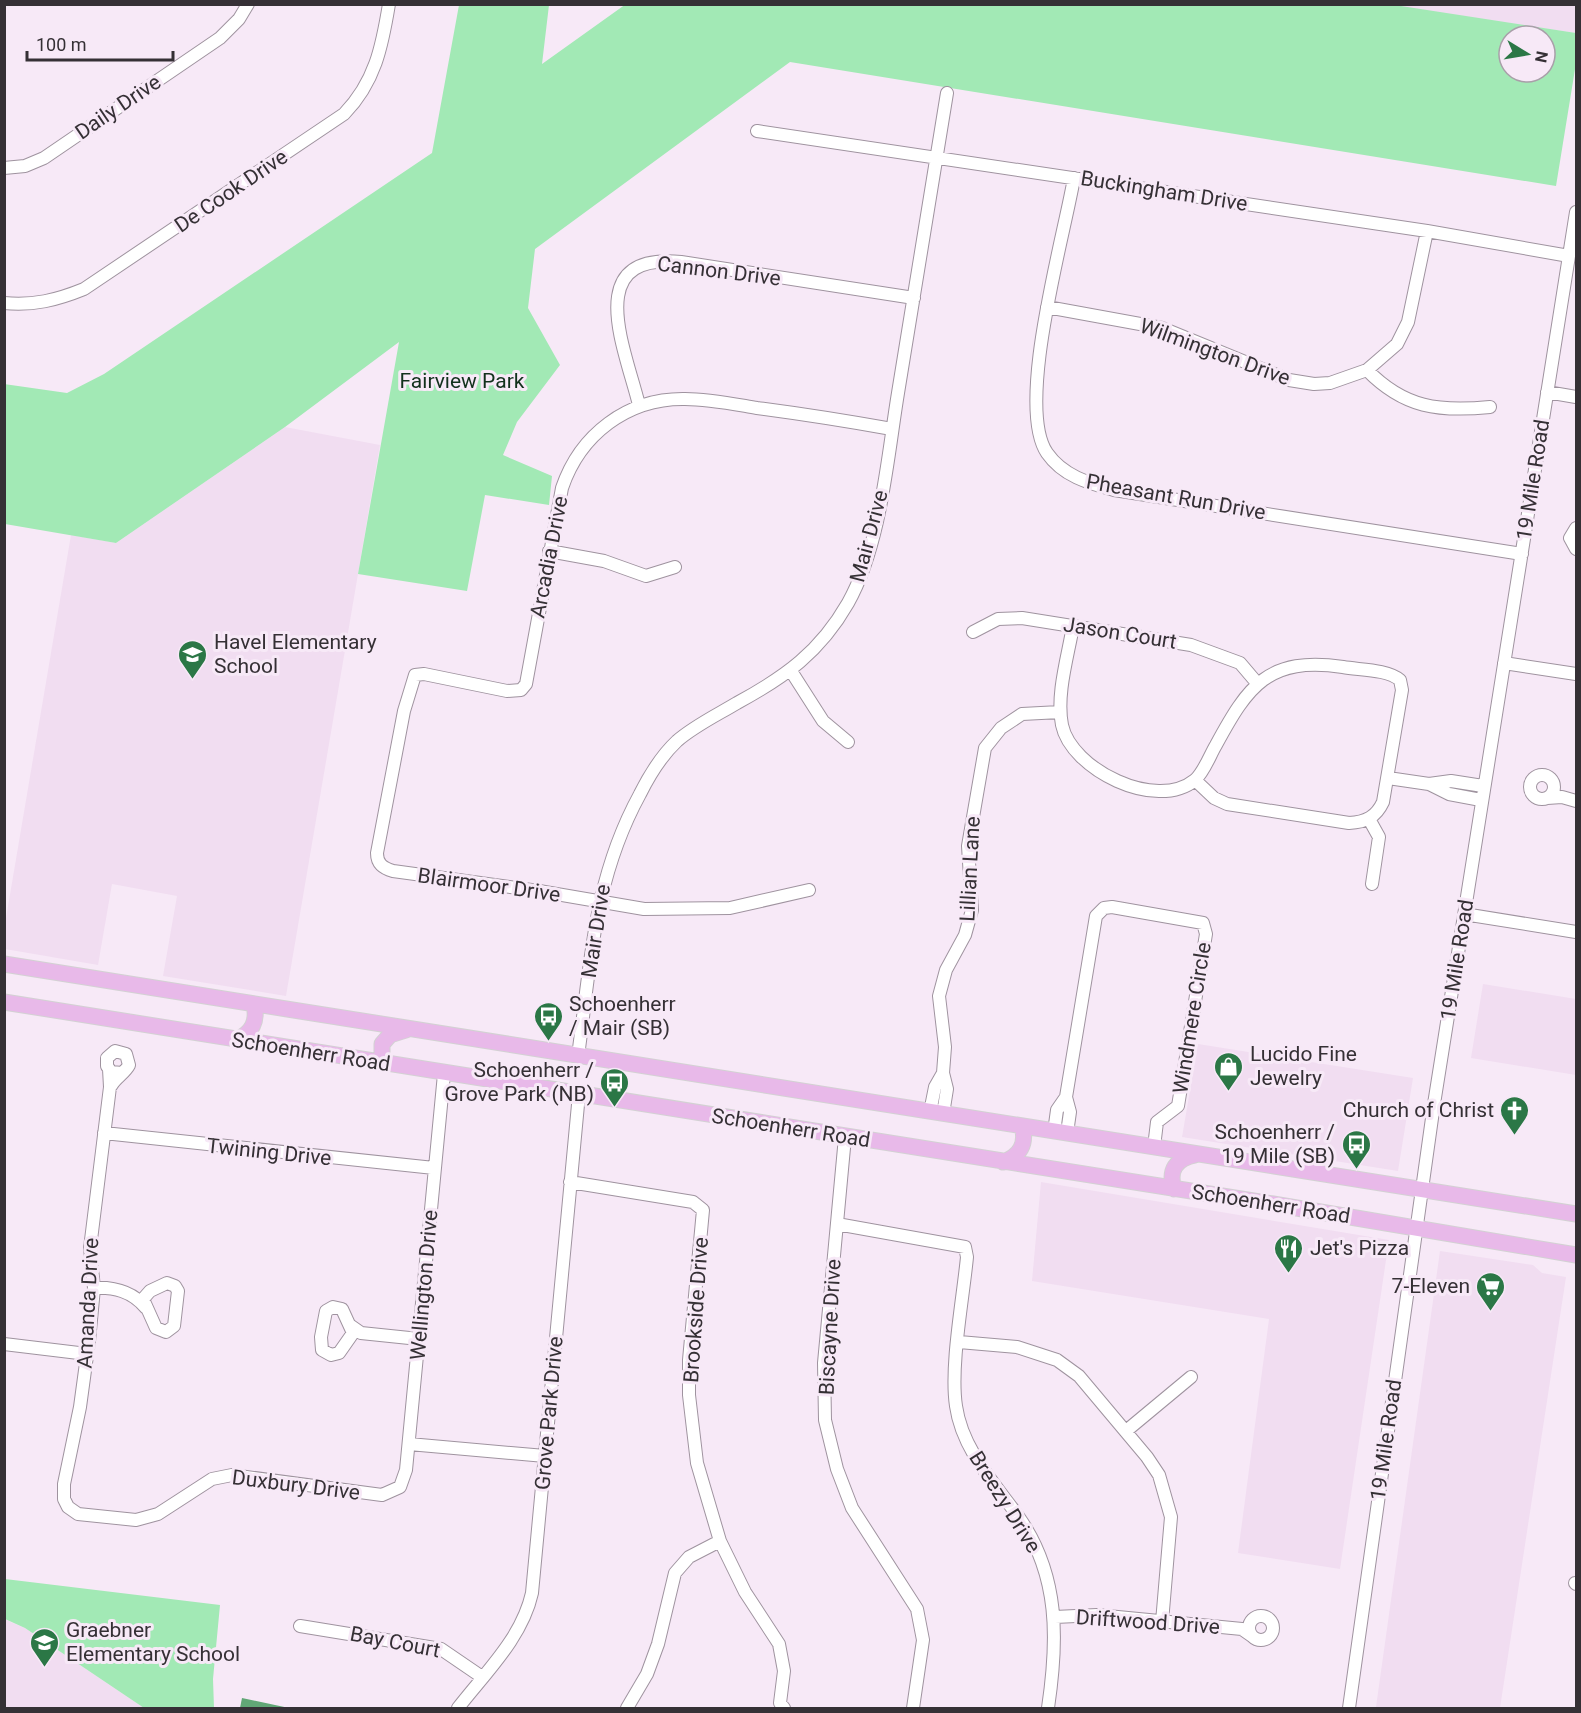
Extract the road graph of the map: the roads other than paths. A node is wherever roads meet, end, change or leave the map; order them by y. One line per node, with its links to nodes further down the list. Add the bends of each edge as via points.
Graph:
1 (248, 4): 6 (street, Daily Drive, via 220,38 44,158 25,166)
2 (389, 4): 12 (street, De Cook Drive, via 374,72 354,104 339,118 84,289 30,305)
3 (946, 93): 5 (street, Mair Drive)
4 (757, 131): 5 (street, Buckingham Drive)
5 (936, 159): 7 (street, Buckingham Drive); 11 (street, Mair Drive)
6 (4, 168)
7 (1074, 178): 9 (street, Buckingham Drive); 13 (street, Pheasant Run Drive)
8 (1576, 212): 10 (street, 19 Mile Road)
9 (1427, 231): 10 (street, Buckingham Drive); 14 (street, Wilmington Drive, via 1408,322 1397,344)
10 (1569, 256): 15 (street, 19 Mile Road)
11 (914, 298): 17 (street, Cannon Drive, via 681,262 649,262 623,278 617,296); 19 (street, Mair Drive)
12 (4, 303)
13 (1047, 307): 14 (street, Wilmington Drive, via 1161,328 1302,382 1330,383); 23 (street, Pheasant Run Drive, via 1035,395 1036,428 1046,453 1074,477 1114,490)
14 (1367, 370): 18 (street, via 1393,394 1408,401 1450,408)
15 (1547, 392): 16 (street); 23 (street, 19 Mile Road)
16 (1576, 397)
17 (639, 405): 19 (street, Arcadia Drive, via 664,400 702,400); 22 (street, Arcadia Drive, via 598,430 574,458 561,489)
18 (1490, 406)
19 (892, 429): 28 (street, Mair Drive, via 875,525 856,587 808,657)
20 (1576, 528): 21 (street, via 1570,538)
21 (1576, 549)
22 (549, 551): 24 (street, via 604,561 646,576); 43 (street, Arcadia Drive, via 526,684 521,690 507,691 424,674 415,675 410,684 376,853)
23 (1522, 554): 27 (street, 19 Mile Road)
24 (675, 567)
25 (1073, 626): 26 (street, Jason Court, via 1012,617); 30 (street, Jason Court, via 1191,645 1240,663); 31 (street)
26 (973, 632)
27 (1504, 663): 29 (street); 37 (street, 19 Mile Road)
28 (791, 671): 32 (street, via 823,721); 46 (street, Mair Drive, via 677,742 648,778 629,815)
29 (1576, 674)
30 (1257, 683): 33 (street, via 1279,672 1310,665 1395,676 1402,690); 34 (street, via 1237,706)
31 (1060, 712): 34 (street, via 1070,745 1080,756 1135,789 1168,792); 61 (street, Lillian Lane, via 1022,714 1001,728 985,747 968,846 972,910 939,996 947,1089)
32 (848, 742)
33 (1388, 778): 35 (street); 42 (street, via 1379,812)
34 (1195, 780): 42 (street, via 1227,804 1349,823)
35 (1429, 784): 37 (street); 40 (street, via 1449,794)
36 (1554, 785): 38 (street); 39 (street); 39 (street, via 1543,775 1531,783 1530,791 1535,797)
37 (1483, 786): 40 (street, 19 Mile Road)
38 (1562, 797): 39 (street); 41 (street)
39 (1547, 798)
40 (1481, 800): 47 (street, 19 Mile Road)
41 (1576, 801)
42 (1369, 819): 44 (street, via 1379,837)
43 (381, 866): 46 (street, Blairmoor Drive, via 393,871)
44 (1372, 885)
45 (809, 890): 46 (street, Blairmoor Drive, via 730,908 644,909)
46 (598, 901): 54 (street, Mair Drive)
47 (1464, 914): 48 (street); 72 (street, 19 Mile Road)
48 (1576, 932)
49 (4, 964): 51 (main road, Schoenherr Road)
50 (4, 1002): 53 (main road, Schoenherr Road)
51 (254, 1005): 52 (main road, Schoenherr Road); 53 (main road, via 254,1023)
52 (409, 1029): 54 (main road, Schoenherr Road); 55 (main road, via 385,1040 380,1050)
53 (237, 1040): 55 (main road, Schoenherr Road)
54 (578, 1056): 61 (main road, Schoenherr Road)
55 (382, 1064): 58 (main road, Schoenherr Road)
56 (108, 1069): 57 (street); 57 (street, via 109,1055 123,1052 129,1065); 59 (street, Amanda Drive)
57 (122, 1073): 59 (street)
58 (444, 1074): 60 (main road, Schoenherr Road); 69 (street, Wellington Drive)
59 (110, 1087): 64 (street, Amanda Drive)
60 (579, 1094): 65 (main road, Schoenherr Road); 70 (street, Grove Park Drive)
61 (937, 1113): 62 (main road, Schoenherr Road)
62 (1022, 1126): 63 (main road, Schoenherr Road); 68 (main road, via 1022,1148)
63 (1060, 1132): 66 (main road, Schoenherr Road); 66 (street, Windmere Circle, via 1070,1112 1066,1096 1096,916 1104,908 1112,907 1203,923 1206,934 1178,1106 1157,1122)
64 (104, 1133): 69 (street, Twining Drive); 77 (street, Amanda Drive, via 90,1248)
65 (845, 1137): 68 (main road, Schoenherr Road); 74 (street, Biscayne Drive)
66 (1154, 1147): 67 (main road, Schoenherr Road)
67 (1197, 1154): 71 (main road, via 1174,1165); 72 (main road, Schoenherr Road)
68 (1003, 1162): 71 (main road, Schoenherr Road)
69 (434, 1168): 82 (street, Wellington Drive)
70 (570, 1182): 89 (street, Grove Park Drive); 92 (street, Brookside Drive, via 693,1202 703,1210 689,1395 697,1463)
71 (1174, 1189): 75 (main road, Schoenherr Road)
72 (1422, 1189): 73 (main road, Schoenherr Road); 75 (street, 19 Mile Road)
73 (1576, 1214)
74 (837, 1224): 83 (street, Breezy Drive, via 965,1247 968,1257); 101 (street, Biscayne Drive, via 824,1363 825,1420 852,1508 917,1608 923,1640)
75 (1417, 1228): 76 (main road, Schoenherr Road); 103 (street, 19 Mile Road)
76 (1576, 1255)
77 (93, 1288): 79 (street, via 114,1289); 85 (street, Amanda Drive)
78 (150, 1291): 79 (street); 80 (street, via 144,1299); 80 (street, via 163,1284 175,1286 178,1291 174,1326 170,1331 158,1330)
79 (135, 1297): 80 (street)
80 (146, 1308)
81 (356, 1330): 81 (street, via 334,1355 322,1350 326,1311 333,1307 342,1309); 82 (street)
82 (419, 1339): 88 (street, Wellington Drive)
83 (959, 1342): 87 (street, via 1017,1347 1058,1360 1079,1376); 93 (street, Breezy Drive, via 959,1418 975,1456 1033,1541 1049,1585)
84 (4, 1344): 85 (street)
85 (87, 1354): 91 (street, Amanda Drive, via 64,1484)
86 (1191, 1377): 87 (street)
87 (1126, 1431): 94 (street, via 1159,1475 1172,1517)
88 (409, 1444): 89 (street); 90 (street, Wellington Drive, via 404,1480)
89 (545, 1456): 97 (street, Grove Park Drive, via 528,1609 517,1632)
90 (394, 1492): 91 (street, Duxbury Drive, via 375,1494 232,1475 212,1479 148,1518 78,1514)
91 (68, 1507)
92 (720, 1541): 99 (street, via 689,1557 675,1573 658,1644 647,1674); 100 (street, Brookside Drive, via 745,1592 779,1644 783,1662)
93 (1055, 1617): 94 (street, Driftwood Drive, via 1084,1614); 102 (street, Breezy Drive, via 1055,1657)
94 (1162, 1622): 96 (street, Driftwood Drive)
95 (300, 1626): 97 (street, Bay Court, via 441,1648)
96 (1249, 1628)
97 (482, 1677): 98 (street, Grove Park Drive)
98 (458, 1708)
99 (627, 1708)
100 (782, 1708)
101 (913, 1708)
102 (1048, 1708)
103 (1348, 1708)

